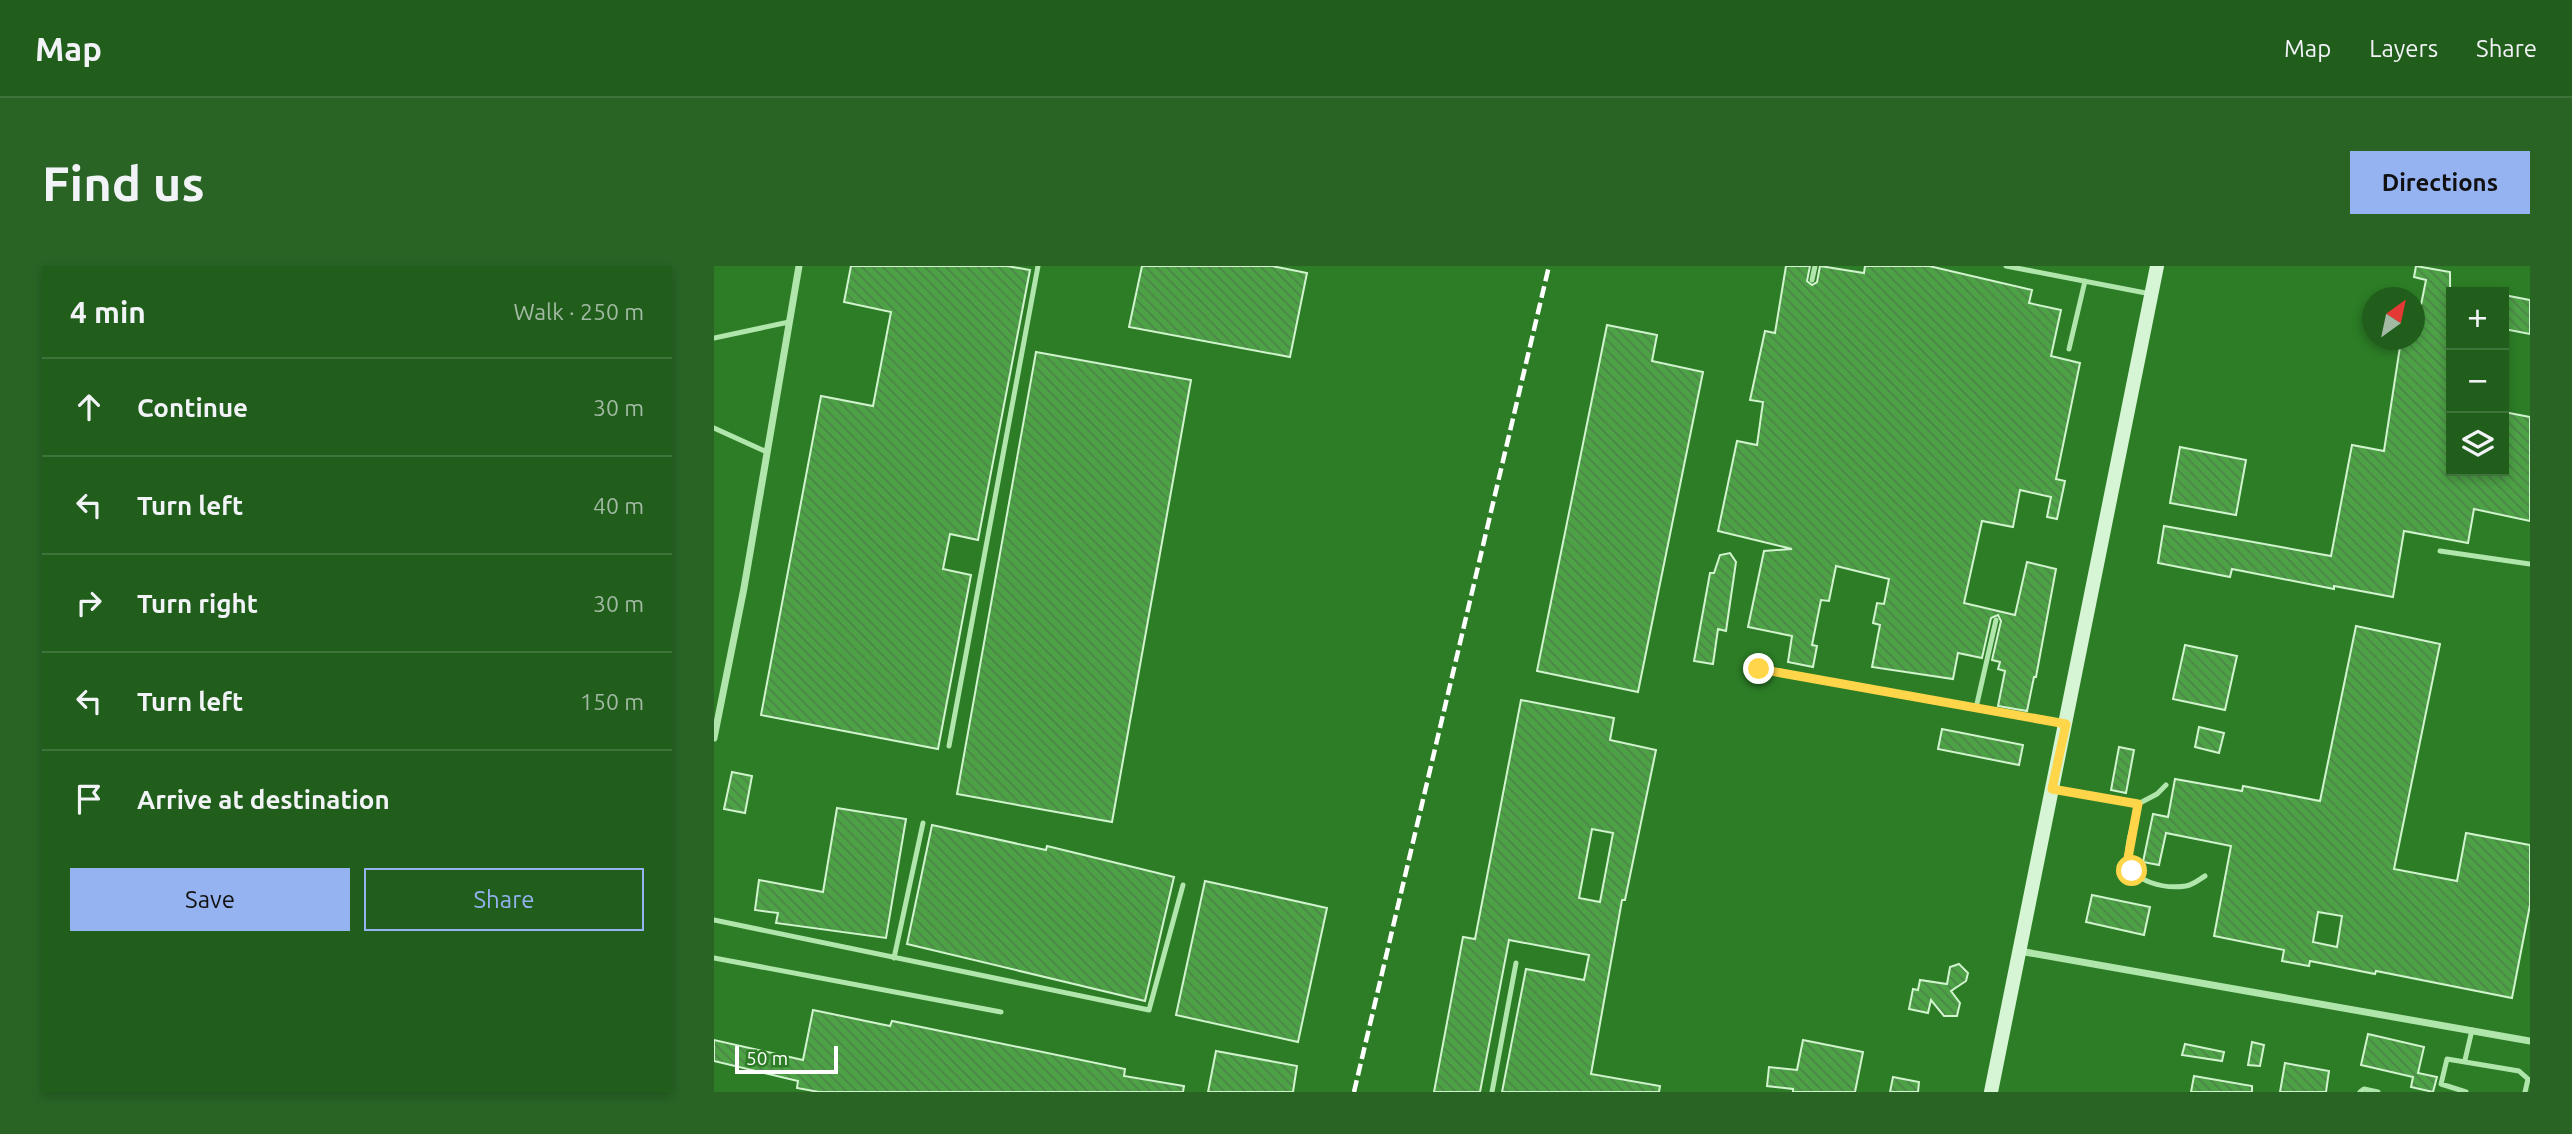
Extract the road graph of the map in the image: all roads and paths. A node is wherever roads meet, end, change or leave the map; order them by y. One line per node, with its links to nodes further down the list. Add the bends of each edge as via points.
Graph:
1 (799, 266): 11 (street)
2 (1038, 266): 23 (lane)
3 (1815, 266): 8 (lane)
4 (2006, 266): 7 (lane)
5 (2061, 266): 7 (lane)
6 (2157, 266): 10 (street)
7 (2059, 276): 9 (lane)
8 (1812, 280)
9 (2085, 281): 10 (lane); 13 (lane)
10 (2151, 294): 21 (street)
11 (789, 322): 12 (lane); 15 (street)
12 (714, 338)
13 (2069, 349)
14 (714, 428): 15 (lane)
15 (767, 452): 22 (street)
16 (2440, 551): 17 (lane)
17 (2530, 564)
18 (1996, 620): 20 (lane)
19 (1759, 669): 20 (lane)
20 (1976, 708): 21 (lane)
21 (2066, 724): 25 (street)
22 (714, 738)
23 (949, 746)
24 (2166, 785): 26 (lane)
25 (2052, 789): 26 (lane); 31 (street)
26 (2138, 804): 28 (lane, via 2128,858 2132,871 2146,881 2167,885 2188,886)
27 (923, 824): 33 (lane)
28 (2205, 876)
29 (1183, 885): 33 (lane, via 1149,1010)
30 (714, 920): 33 (lane)
31 (2019, 951): 36 (street); 41 (street)
32 (714, 958): 35 (lane)
33 (894, 958)
34 (1516, 963): 40 (lane)
35 (1001, 1012)
36 (2472, 1030): 37 (street); 38 (lane)
37 (2530, 1041)
38 (2465, 1060): 39 (lane, via 2447,1059); 46 (lane, via 2526,1074)
39 (2441, 1084): 44 (lane); 45 (lane)
40 (1492, 1092)
41 (1991, 1092)
42 (2360, 1092): 43 (lane)
43 (2378, 1092)
44 (2440, 1092)
45 (2466, 1092)
46 (2525, 1092)

